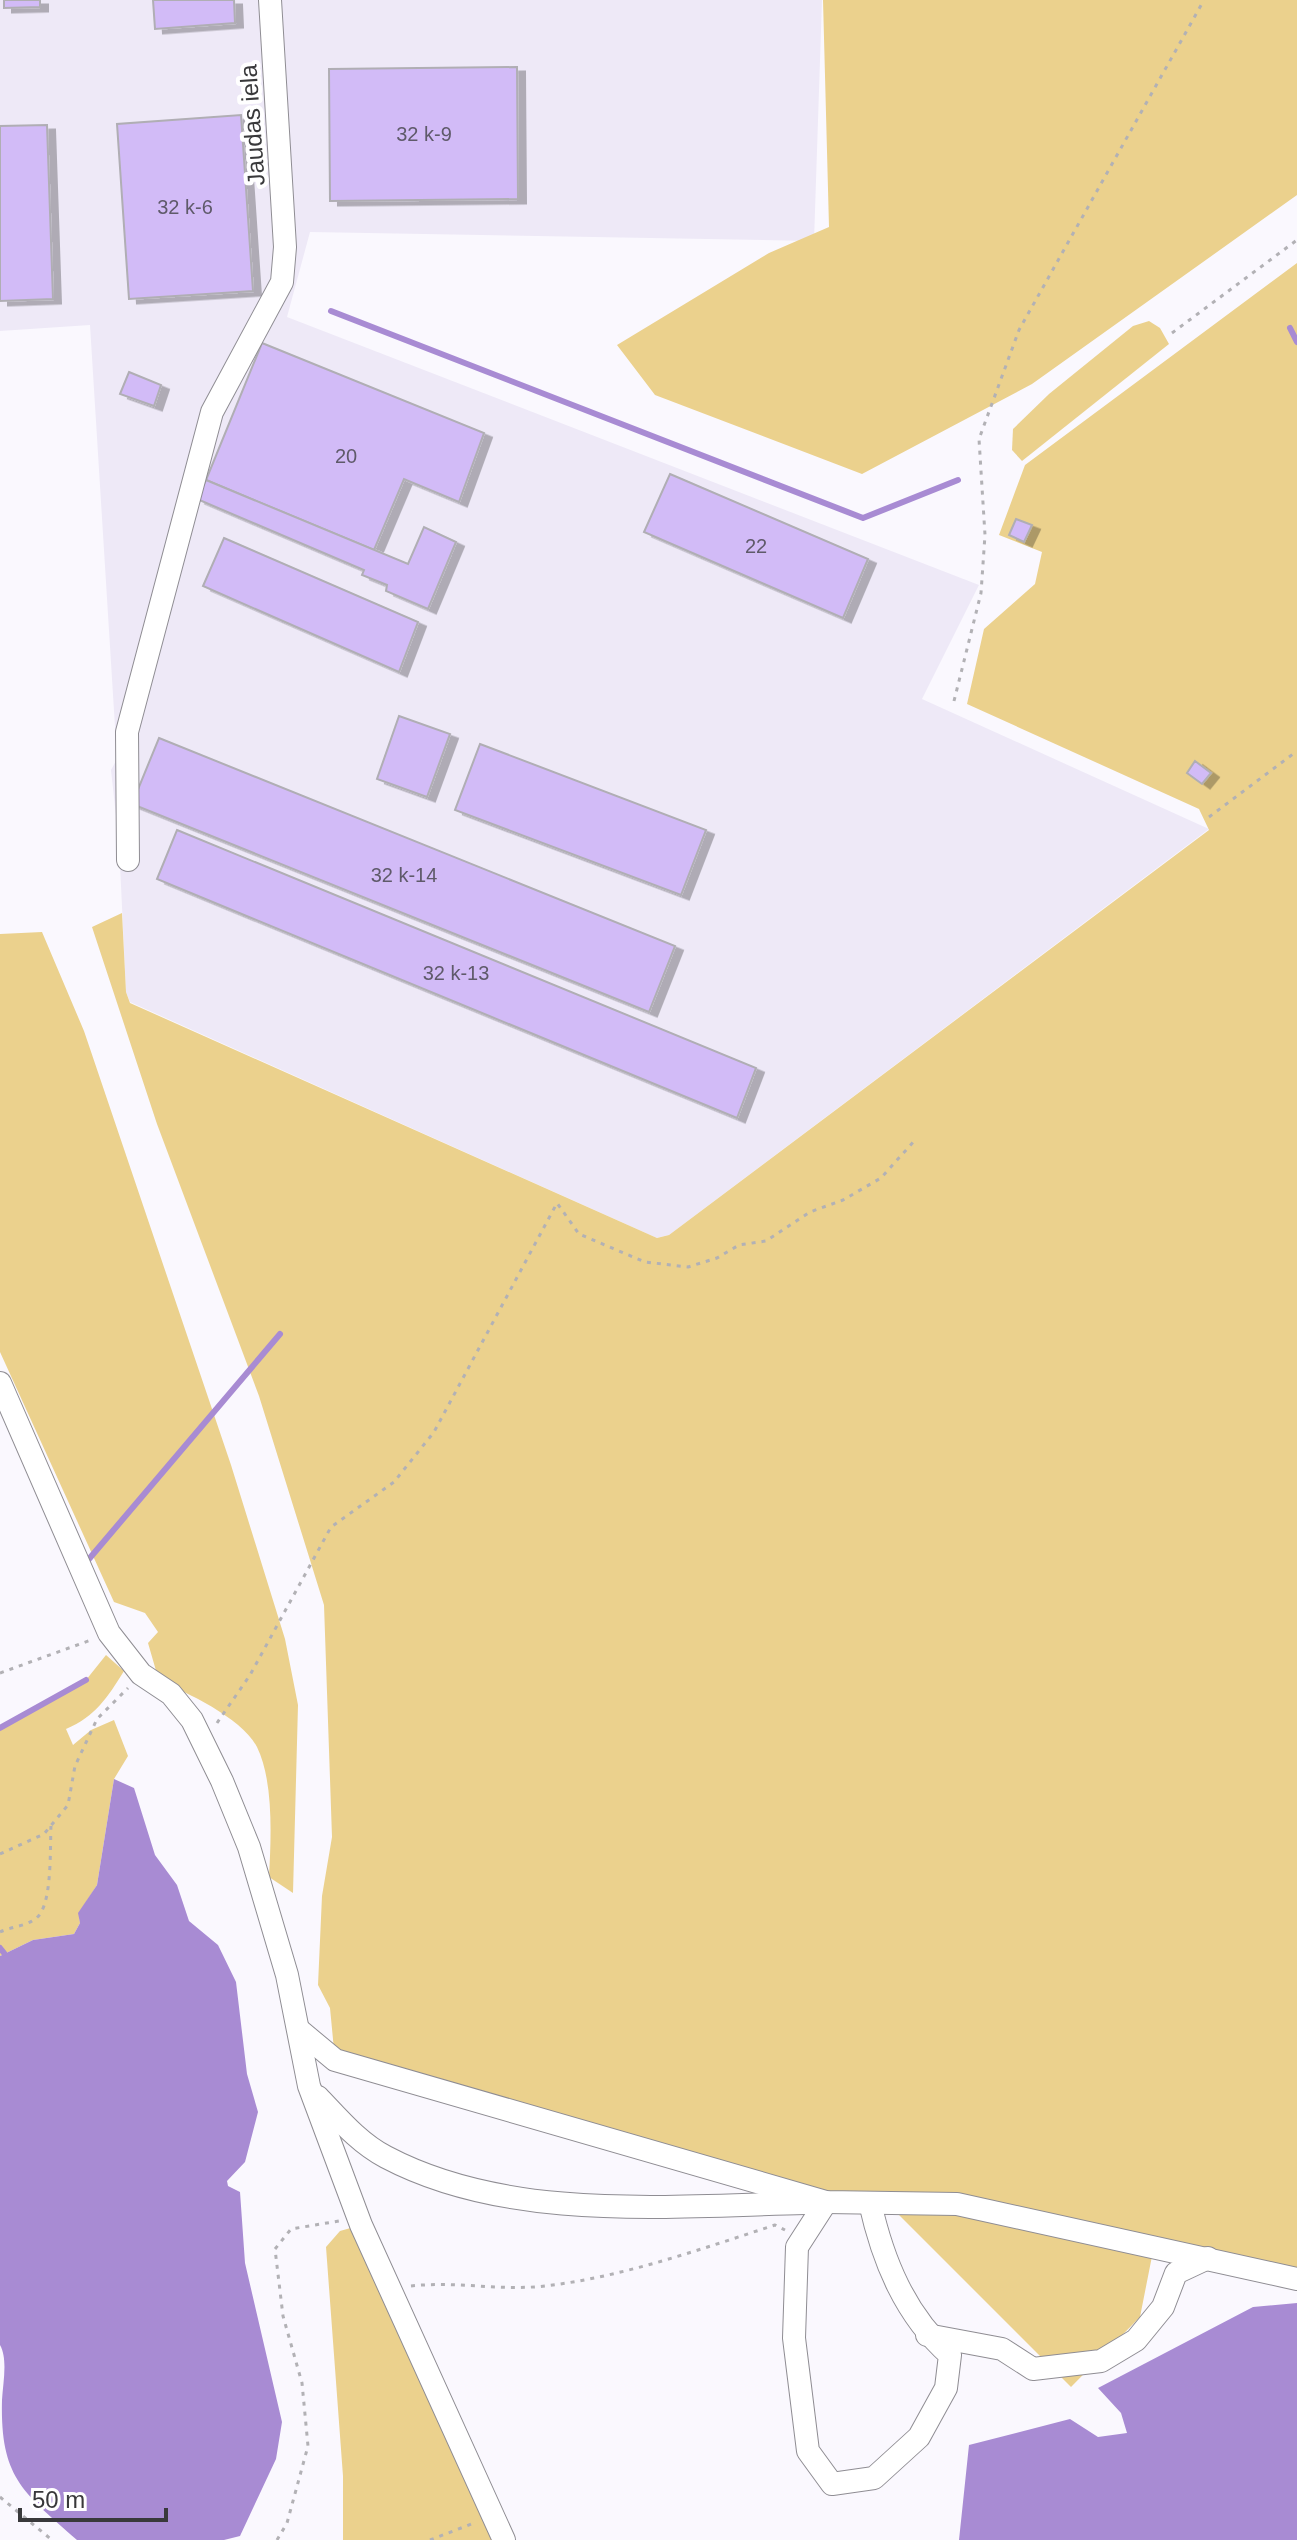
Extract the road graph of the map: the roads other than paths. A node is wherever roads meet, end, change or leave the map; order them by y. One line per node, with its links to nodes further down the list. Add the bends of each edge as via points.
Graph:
1 (270, 0): 2 (street, Jaudas iela, via 285,247 282,282 212,412 127,732)
2 (128, 860)
3 (0, 1383): 4 (street, via 109,1633 141,1674 171,1694 203,1742 249,1847)
4 (299, 2030): 5 (street); 6 (street, via 335,2060)
5 (309, 2086): 6 (street, via 353,2134 386,2157 487,2195 583,2204); 11 (street, via 358,2219)
6 (826, 2202): 7 (street); 10 (street, via 797,2247 794,2338 808,2451 832,2484 874,2478 919,2437 946,2388 950,2355)
7 (870, 2203): 8 (street, via 957,2204); 10 (street, via 882,2250 908,2308)
8 (1208, 2258): 9 (street); 10 (street, via 1176,2273 1163,2307 1136,2340 1101,2361 1033,2369 1002,2349)
9 (1297, 2279)
10 (927, 2335)
11 (504, 2540)

